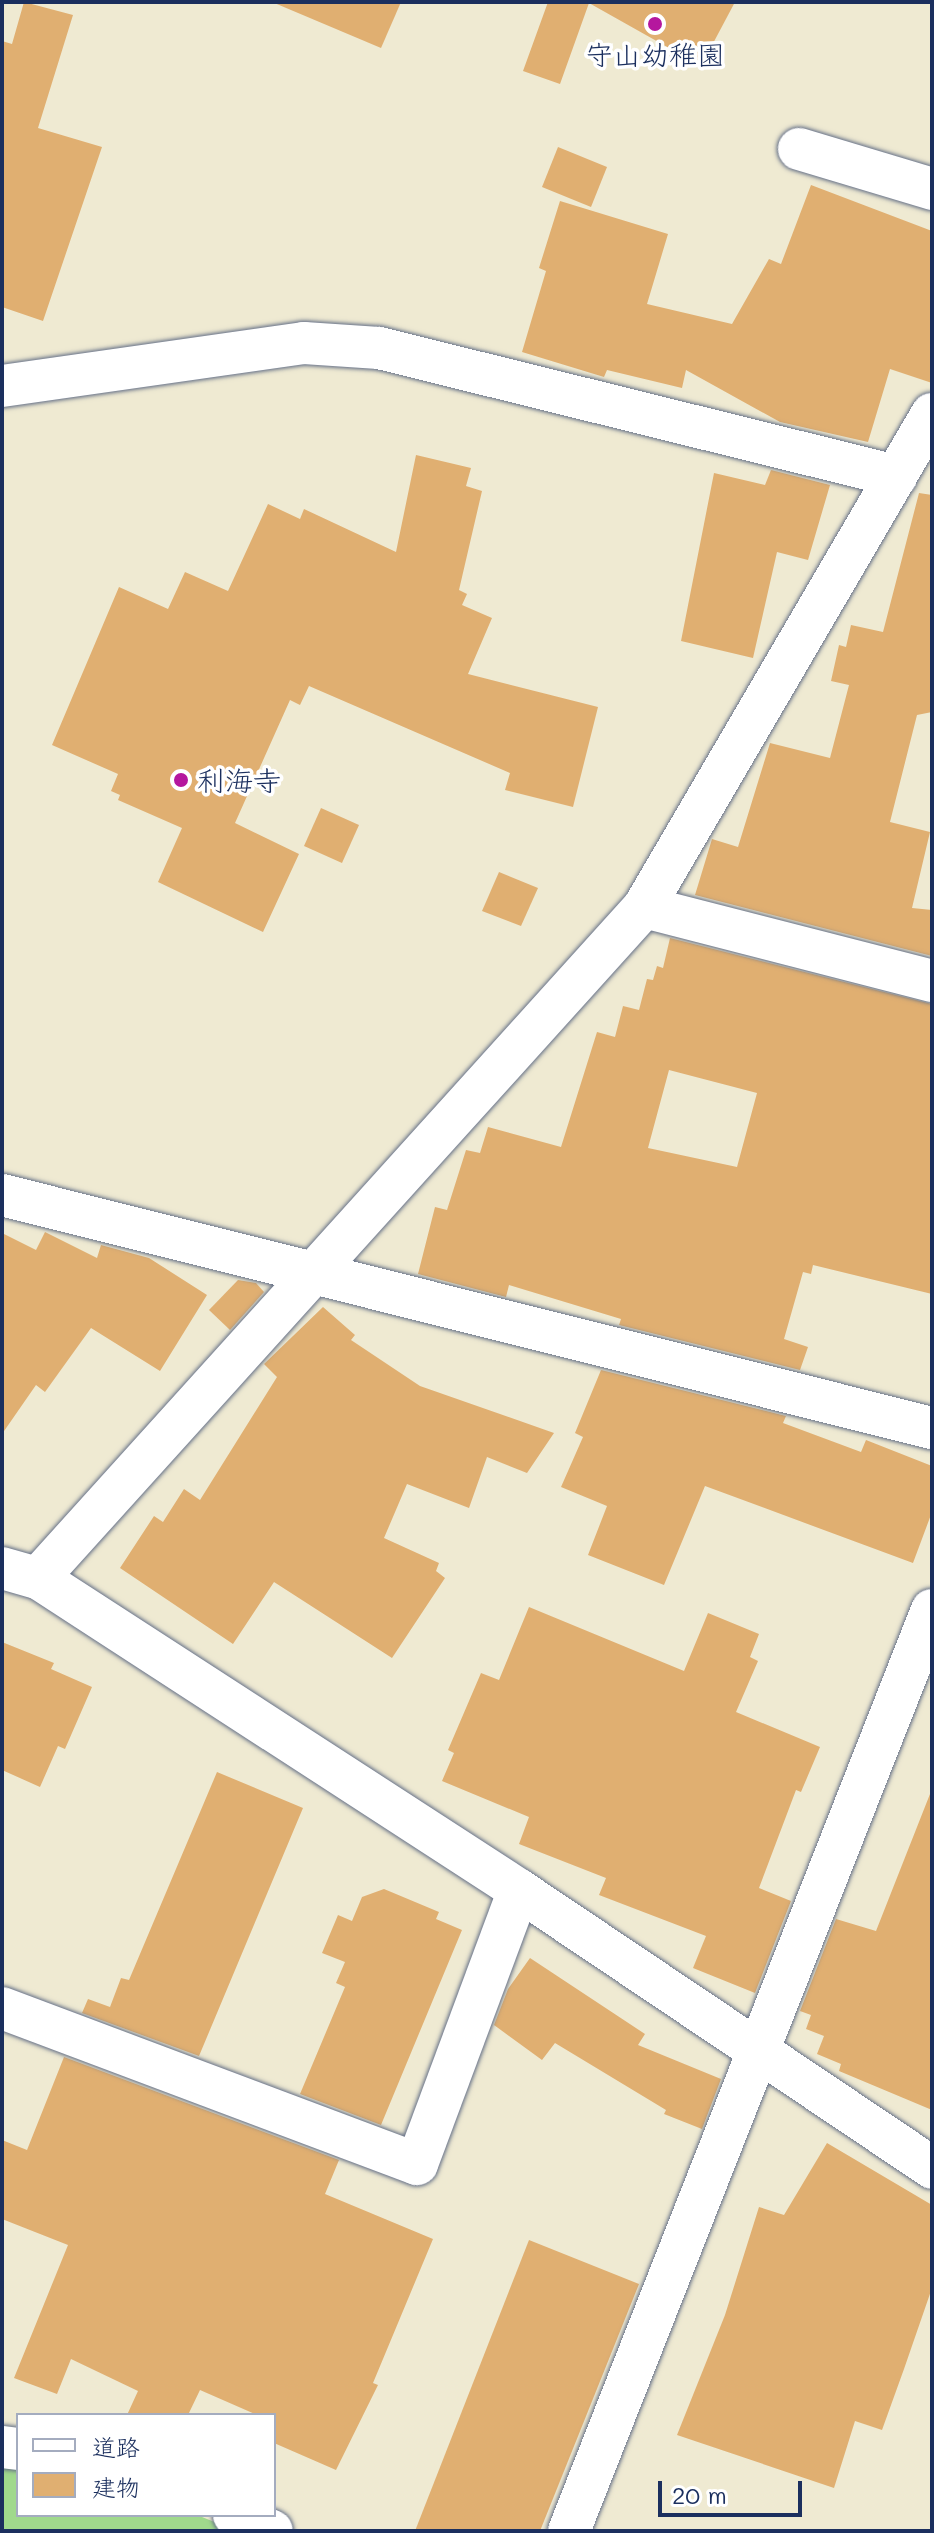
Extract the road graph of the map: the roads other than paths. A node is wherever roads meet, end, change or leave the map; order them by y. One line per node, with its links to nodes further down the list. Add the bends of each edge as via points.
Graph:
1 (799, 149): 2 (street)
2 (932, 189)
3 (2, 386): 5 (street, via 304,343 379,348)
4 (932, 414): 5 (street)
5 (896, 476): 6 (street)
6 (644, 907): 7 (street); 9 (street)
7 (932, 981)
8 (2, 1195): 9 (street)
9 (312, 1273): 10 (street); 11 (street)
10 (932, 1428)
11 (20, 1573): 13 (street)
12 (932, 1610): 15 (street)
13 (519, 1890): 14 (street, via 417,2164); 15 (street)
14 (2, 2008)
15 (762, 2052): 16 (street); 19 (street)
16 (932, 2168)
17 (239, 2517): 18 (street)
18 (272, 2531)
19 (569, 2531)

